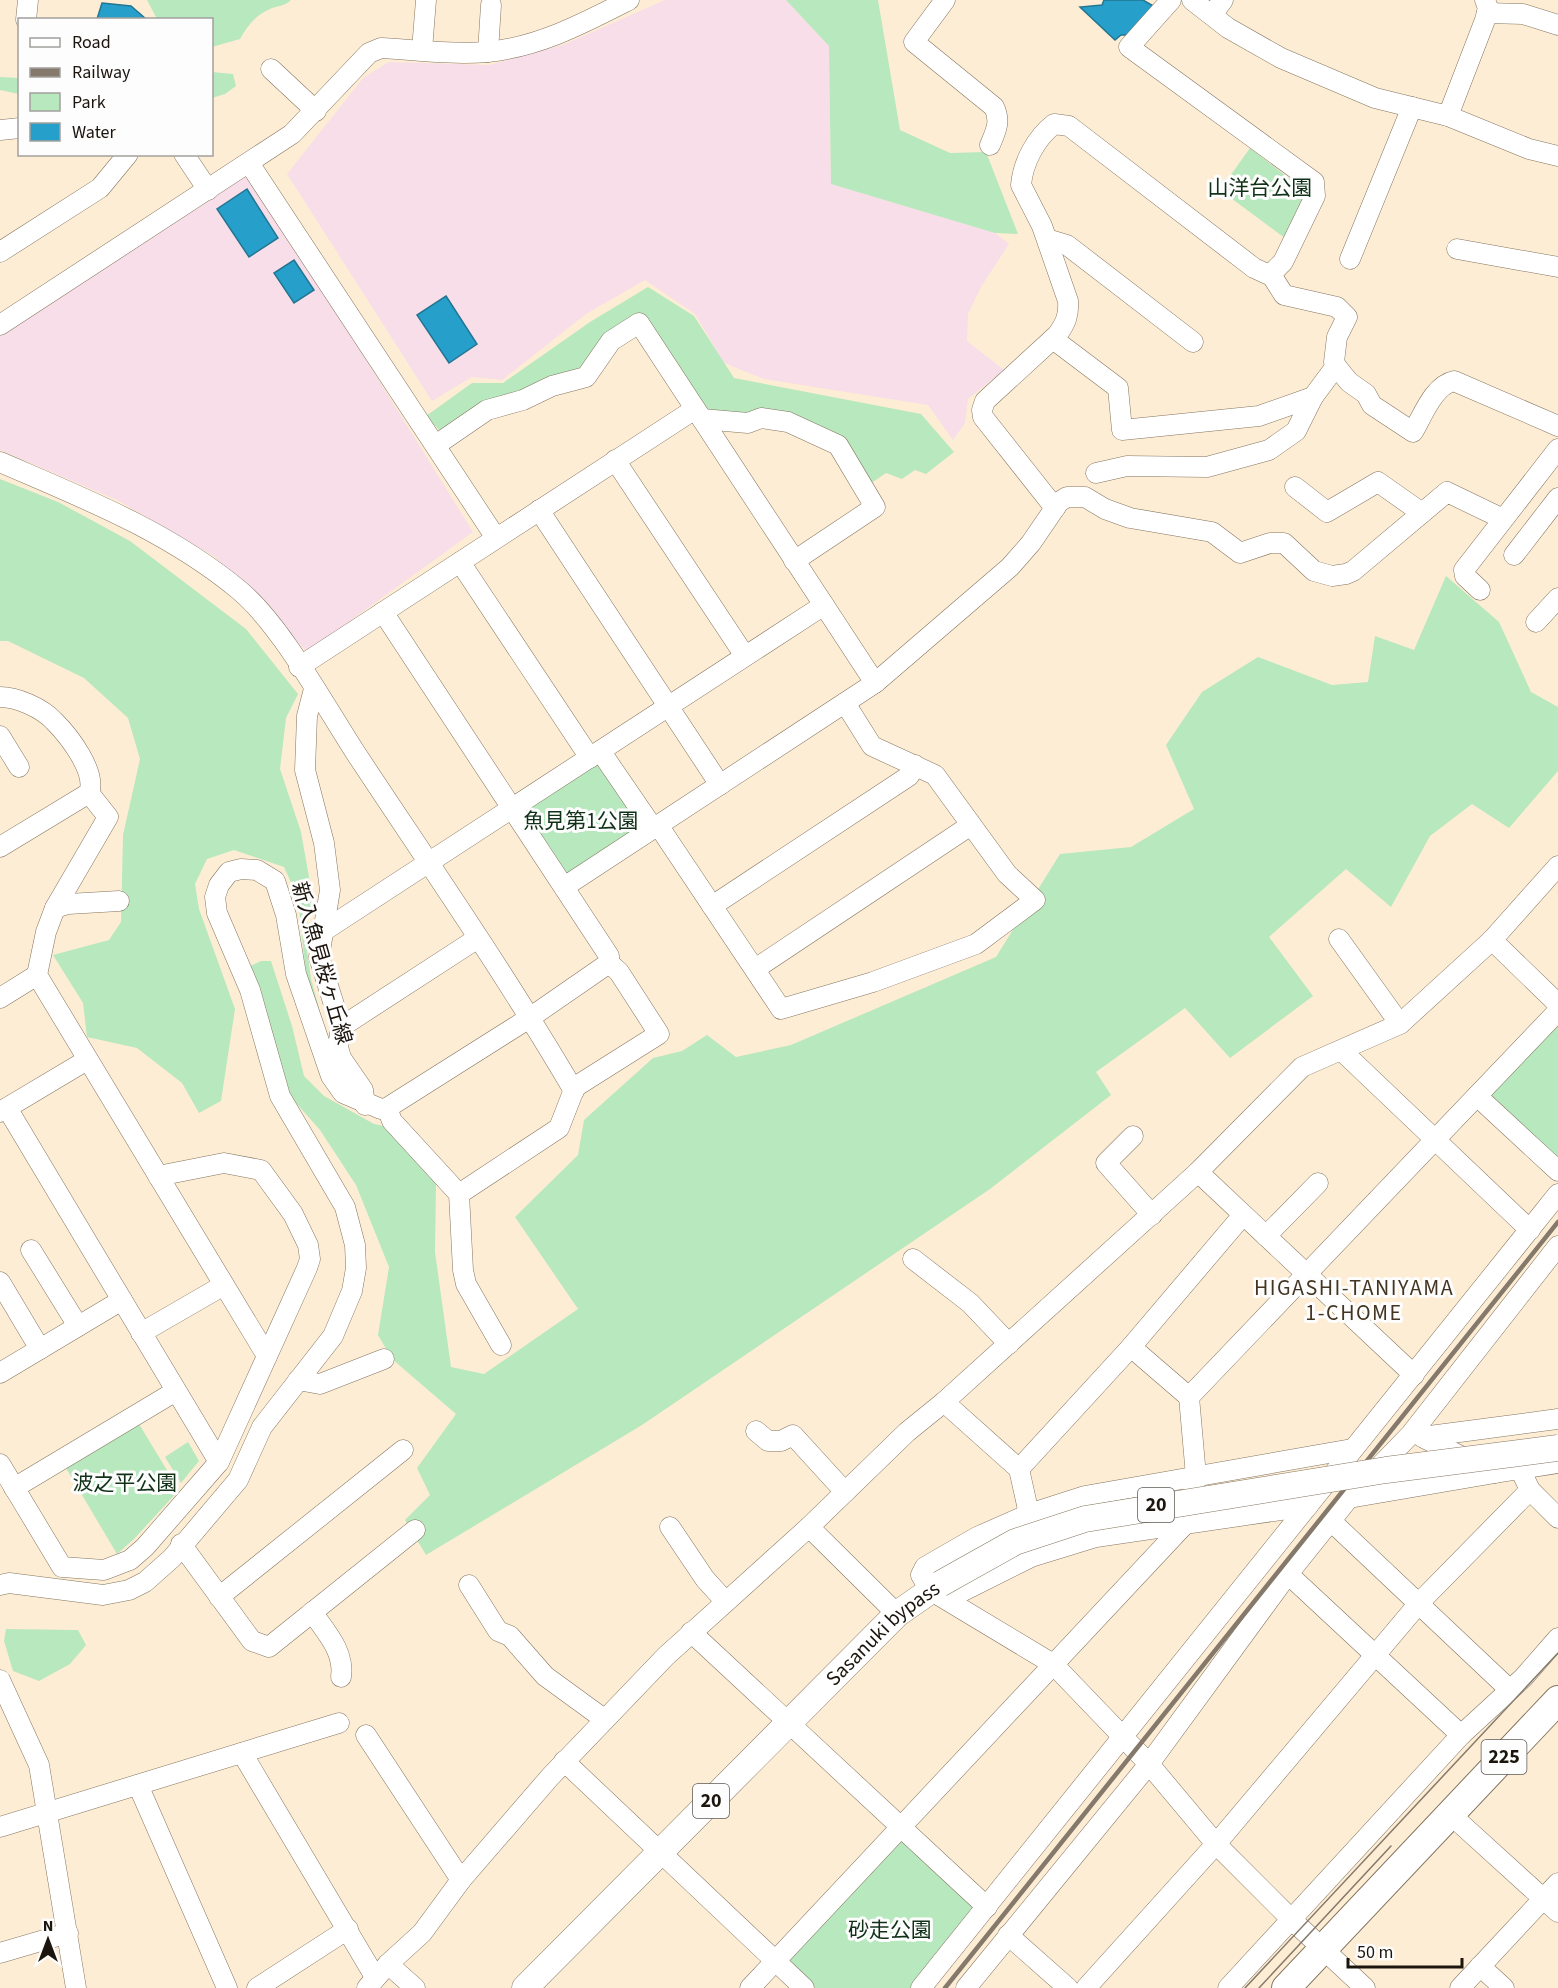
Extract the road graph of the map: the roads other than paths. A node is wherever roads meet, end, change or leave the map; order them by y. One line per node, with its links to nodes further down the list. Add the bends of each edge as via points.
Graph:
1 (28, 0): 10 (street)
2 (426, 0): 12 (street)
3 (629, 0): 13 (street, via 566,33)
4 (945, 0): 20 (street, via 914,42 994,107 999,116)
5 (1171, 0): 31 (street, via 1129,47 1314,182 1315,196 1283,262)
6 (1192, 0): 9 (street)
7 (491, 5): 13 (street)
8 (1486, 7): 11 (street); 17 (street)
9 (1218, 8): 15 (street, via 1228,28 1281,58 1374,98)
10 (26, 18)
11 (1558, 25)
12 (422, 50): 13 (street); 16 (street, via 381,48 369,53)
13 (488, 52)
14 (271, 69): 16 (street)
15 (1412, 107): 17 (street); 29 (street)
16 (316, 111): 24 (street, via 292,134)
17 (1448, 116): 23 (street, via 1529,149)
18 (18, 128): 19 (street)
19 (0, 130)
20 (990, 145)
21 (126, 156): 28 (street, via 100,188)
22 (185, 156): 25 (street)
23 (1558, 156)
24 (249, 163): 25 (street); 39 (street)
25 (208, 190): 32 (street)
26 (1047, 239): 31 (street, via 1021,184 1027,158 1046,131 1062,123 1254,268); 33 (street, via 1069,312 1066,324); 34 (street, via 1067,245)
27 (1457, 249): 30 (street)
28 (0, 252)
29 (1350, 258)
30 (1558, 267)
31 (1270, 273): 35 (street, via 1284,295 1337,307 1347,317 1338,337)
32 (0, 325)
33 (1053, 339): 36 (street, via 1118,388 1122,430 1259,416); 46 (street, via 985,401 982,410 983,417)
34 (1193, 342)
35 (1336, 366): 36 (street); 38 (street, via 1366,394 1372,405 1413,432 1439,388 1454,381)
36 (1313, 397): 43 (street, via 1296,431 1269,450 1207,467 1127,466)
37 (698, 414): 39 (street, via 639,323 611,341 586,378 487,410); 41 (street); 52 (street); 52 (street, via 748,423 761,418 788,422 838,445 876,507)
38 (1558, 426)
39 (436, 445): 50 (street)
40 (1558, 450): 49 (street)
41 (615, 460): 47 (street); 59 (street)
42 (0, 462): 60 (street, via 151,530 211,570 255,606)
43 (1096, 473)
44 (1295, 487): 48 (street, via 1327,512 1378,482)
45 (1558, 498): 51 (street)
46 (1055, 508): 48 (street, via 1067,497 1085,497 1130,518 1212,532 1240,553 1270,543 1284,543 1314,571 1332,576 1353,572); 61 (street, via 1010,567)
47 (539, 510): 50 (street); 65 (street)
48 (1422, 513): 49 (street, via 1447,492)
49 (1503, 519): 54 (street, via 1464,570)
50 (496, 538): 53 (street)
51 (1514, 555)
52 (794, 561): 56 (street)
53 (460, 562): 57 (street); 67 (street)
54 (1480, 590)
55 (1558, 598): 58 (street)
56 (824, 605): 59 (street); 61 (street)
57 (383, 612): 60 (street); 72 (street)
58 (1536, 622)
59 (745, 656): 65 (street)
60 (299, 666): 62 (street)
61 (875, 683): 64 (street)
62 (314, 689): 76 (street); 82 (street, via 307,716 305,770 327,859 330,890)
63 (0, 697): 71 (street, via 20,700 53,720 85,762 91,779)
64 (845, 703): 68 (street, via 872,746); 70 (street)
65 (668, 707): 67 (street); 70 (street)
66 (0, 736): 69 (street)
67 (595, 755): 72 (street); 74 (street)
68 (915, 765): 73 (street, via 935,775); 80 (street, via 909,776)
69 (19, 767)
70 (720, 785): 74 (street)
71 (89, 793): 75 (street); 81 (street, via 108,817)
72 (513, 810): 76 (street); 78 (street)
73 (971, 825): 87 (street); 87 (street, via 1006,874 1035,900 976,944 873,982 782,1009)
74 (656, 827): 78 (street); 80 (street)
75 (0, 847)
76 (428, 862): 82 (street); 83 (street)
77 (1558, 866): 85 (street)
78 (564, 887): 86 (street, via 609,956)
79 (119, 901): 81 (street)
80 (712, 906): 87 (street)
81 (55, 908): 88 (street)
82 (325, 930): 94 (street, via 319,957)
83 (478, 938): 92 (street); 94 (street)
84 (1339, 939): 93 (street)
85 (1492, 940): 90 (street); 93 (street)
86 (609, 963): 92 (street); 97 (street, via 620,972 659,1034)
87 (755, 969)
88 (37, 975): 89 (street); 96 (street)
89 (0, 998)
90 (1558, 1004)
91 (1558, 1011): 98 (street)
92 (531, 1017): 97 (street); 100 (street)
93 (1400, 1024): 95 (street)
94 (341, 1027): 99 (street, via 341,1058 363,1090)
95 (1342, 1051): 103 (street); 105 (street, via 1302,1067)
96 (87, 1060): 101 (street); 106 (street)
97 (574, 1090): 108 (street, via 559,1128)
98 (1477, 1096): 103 (street); 104 (street)
99 (365, 1104): 100 (street, 新入魚見桜ヶ丘線); 131 (street, 新入魚見桜ヶ丘線, via 343,1093 331,1076 296,974 286,915 275,881 257,870 229,872 215,897 217,913 250,990 275,1083 345,1208 355,1245 356,1268 344,1315 333,1336)
100 (387, 1108): 108 (street, via 392,1121)
101 (3, 1110): 120 (street)
102 (1133, 1136): 110 (street, via 1106,1163)
103 (1436, 1140): 112 (street); 117 (street)
104 (1558, 1171)
105 (1198, 1172): 110 (street); 111 (street)
106 (158, 1176): 119 (street); 127 (street, via 224,1163 261,1170 293,1214 308,1245 310,1259)
107 (1318, 1183): 113 (street)
108 (459, 1194): 124 (street, via 466,1284)
109 (1558, 1194): 112 (street)
110 (1152, 1215): 123 (street)
111 (1243, 1215): 113 (street); 125 (street)
112 (1530, 1230): 130 (street)
113 (1266, 1236): 117 (street)
114 (31, 1250): 121 (street)
115 (1556, 1255): 138 (street)
116 (913, 1258): 123 (street, via 970,1303)
117 (1307, 1274): 130 (street); 133 (street)
118 (0, 1282): 126 (street)
119 (224, 1285): 122 (street); 127 (street)
120 (122, 1300): 121 (street); 122 (street)
121 (78, 1326): 126 (street)
122 (141, 1333): 132 (street)
123 (1008, 1344): 134 (street)
124 (501, 1345)
125 (1131, 1347): 133 (street); 145 (street)
126 (40, 1349): 129 (street)
127 (267, 1356): 142 (street)
128 (384, 1359): 131 (street, via 320,1384)
129 (0, 1373)
130 (1414, 1375): 140 (street)
131 (298, 1380): 162 (street, 新入魚見桜ヶ丘線, via 262,1427 238,1480)
132 (176, 1391): 142 (street); 150 (street)
133 (1189, 1397): 149 (street)
134 (944, 1402): 145 (street); 152 (street)
135 (1558, 1419): 138 (street)
136 (756, 1431): 152 (street, via 768,1441 781,1441 793,1435)
137 (1558, 1435): 147 (main road, Sasanuki bypass / 20, bridge)
138 (1418, 1436): 148 (street); 153 (street)
139 (1558, 1448): 147 (main road, Sasanuki bypass / 20, bridge)
140 (1352, 1449): 149 (street); 154 (street)
141 (403, 1450): 169 (street)
142 (219, 1462): 163 (street, via 146,1547 130,1560 104,1570)
143 (1558, 1462): 146 (street)
144 (0, 1464): 150 (street)
145 (1019, 1468): 155 (street)
146 (1520, 1469): 148 (street); 151 (street)
147 (1386, 1470): 167 (main road, Sasanuki bypass / 20, bridge, via 1085,1519 1015,1542)
148 (1495, 1473): 153 (street)
149 (1196, 1476): 155 (street, via 1085,1497); 158 (street)
150 (14, 1488): 163 (street)
151 (1530, 1490): 156 (street); 171 (street)
152 (845, 1492): 160 (street)
153 (1349, 1498): 157 (street)
154 (1308, 1506): 158 (street); 187 (street)
155 (1029, 1514): 167 (street, via 977,1537 925,1567 921,1575)
156 (1558, 1518)
157 (1330, 1521): 164 (street); 171 (street)
158 (1187, 1522): 167 (street, via 1065,1545 955,1595); 177 (street)
159 (670, 1527): 170 (street, via 705,1579)
160 (809, 1527): 170 (street); 173 (street)
161 (415, 1530): 172 (street)
162 (181, 1544): 168 (street, 新入魚見桜ヶ丘線, via 172,1558 145,1582 129,1590 103,1595); 169 (street)
163 (62, 1567): 168 (street)
164 (1288, 1574): 176 (street); 190 (street)
165 (0, 1585): 168 (street, 新入魚見桜ヶ丘線)
166 (469, 1586): 182 (street, via 498,1631 510,1636 545,1676)
167 (935, 1587): 173 (main road, Sasanuki bypass / 20); 177 (street)
168 (62, 1592)
169 (219, 1597): 172 (street, via 252,1641 269,1647)
170 (726, 1602): 174 (street)
171 (1420, 1602): 176 (street); 180 (street)
172 (312, 1612): 178 (street, via 334,1644 342,1667)
173 (897, 1614): 183 (main road, Sasanuki bypass / 20)
174 (691, 1632): 182 (street); 183 (street)
175 (1558, 1638): 180 (street)
176 (1376, 1657): 186 (street); 196 (street)
177 (1053, 1664): 187 (street); 195 (street)
178 (340, 1677)
179 (0, 1680): 192 (street, via 39,1765)
180 (1510, 1690): 186 (street)
181 (1558, 1700): 193 (highway, 225)
182 (604, 1719): 189 (street)
183 (788, 1723): 195 (street); 197 (main road, Sasanuki bypass / 20)
184 (339, 1724): 188 (street)
185 (366, 1735): 198 (street)
186 (1461, 1736): 203 (street)
187 (1124, 1737): 190 (street); 201 (street)
188 (242, 1753): 191 (street); 204 (street)
189 (564, 1761): 197 (street); 198 (street)
190 (1149, 1764): 196 (street); 206 (street)
191 (138, 1785): 192 (street); 213 (street)
192 (47, 1812): 194 (street); 205 (street)
193 (1450, 1814): 200 (street); 207 (highway, 225)
194 (0, 1827)
195 (901, 1827): 201 (street); 209 (street)
196 (1216, 1844): 203 (street); 222 (street)
197 (660, 1852): 209 (street); 216 (main road, Sasanuki bypass / 20)
198 (461, 1880): 211 (street, via 422,1933)
199 (1558, 1883): 200 (street)
200 (1543, 1898): 202 (street); 210 (street)
201 (987, 1906): 219 (street)
202 (1558, 1912)
203 (1292, 1920): 207 (street); 223 (street)
204 (348, 1929): 211 (street); 214 (street)
205 (68, 1933): 208 (street); 212 (street)
206 (1008, 1935): 220 (street); 221 (street)
207 (1322, 1948): 224 (highway, 225); 225 (street)
208 (0, 1953)
209 (776, 1961): 217 (street); 218 (street)
210 (1480, 1966): 226 (street); 227 (street)
211 (377, 1976): 215 (street)
212 (76, 1988)
213 (227, 1988)
214 (257, 1988)
215 (415, 1988)
216 (525, 1988)
217 (750, 1988)
218 (804, 1988)
219 (921, 1988)
220 (966, 1988)
221 (1068, 1988)
222 (1086, 1988)
223 (1228, 1988)
224 (1286, 1988)
225 (1365, 1988)
226 (1460, 1988)
227 (1504, 1988)

